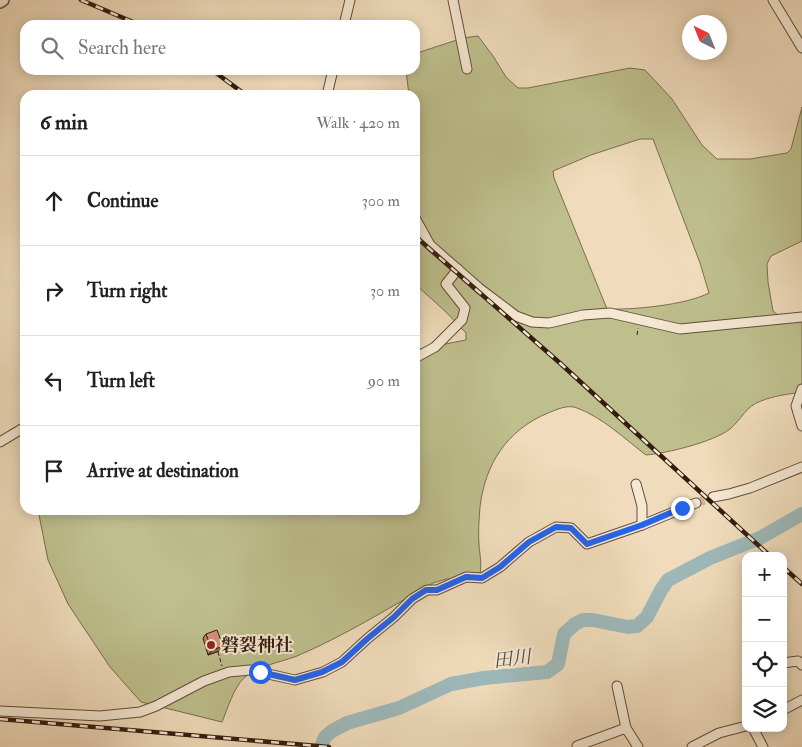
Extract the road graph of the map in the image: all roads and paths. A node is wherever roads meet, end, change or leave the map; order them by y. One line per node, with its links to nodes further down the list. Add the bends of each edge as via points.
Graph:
1 (350, 0): 4 (street)
2 (454, 0): 6 (street)
3 (773, 0): 5 (street)
4 (345, 20)
5 (802, 48)
6 (467, 69)
7 (332, 75): 8 (street)
8 (328, 90)
9 (420, 227): 10 (street, via 430,245)
10 (458, 269): 11 (street, via 516,316 532,322 550,323 610,313 680,329); 12 (street, via 446,284 465,308 462,320 435,347)
11 (802, 317)
12 (420, 355)
13 (802, 389): 14 (street, via 796,406)
14 (802, 426)
15 (20, 429): 16 (street)
16 (0, 442)
17 (801, 466): 19 (street, via 750,488)
18 (636, 484): 21 (street, via 642,506)
19 (713, 497)
20 (696, 503): 21 (street)
21 (642, 525): 29 (street, via 587,544 571,528 556,527 529,542 482,578 466,577 437,590 426,590 342,662 304,678 295,680 250,670 229,672 140,712 100,716)
22 (218, 652): 23 (path)
23 (220, 661)
24 (787, 662): 25 (street, via 798,661)
25 (802, 665)
26 (617, 686): 31 (street)
27 (802, 700): 28 (street)
28 (787, 708)
29 (0, 711)
30 (742, 727): 35 (street, via 719,733)
31 (626, 728): 33 (street); 34 (street)
32 (755, 732): 36 (street)
33 (577, 746)
34 (638, 747)
35 (692, 747)
36 (764, 747)

